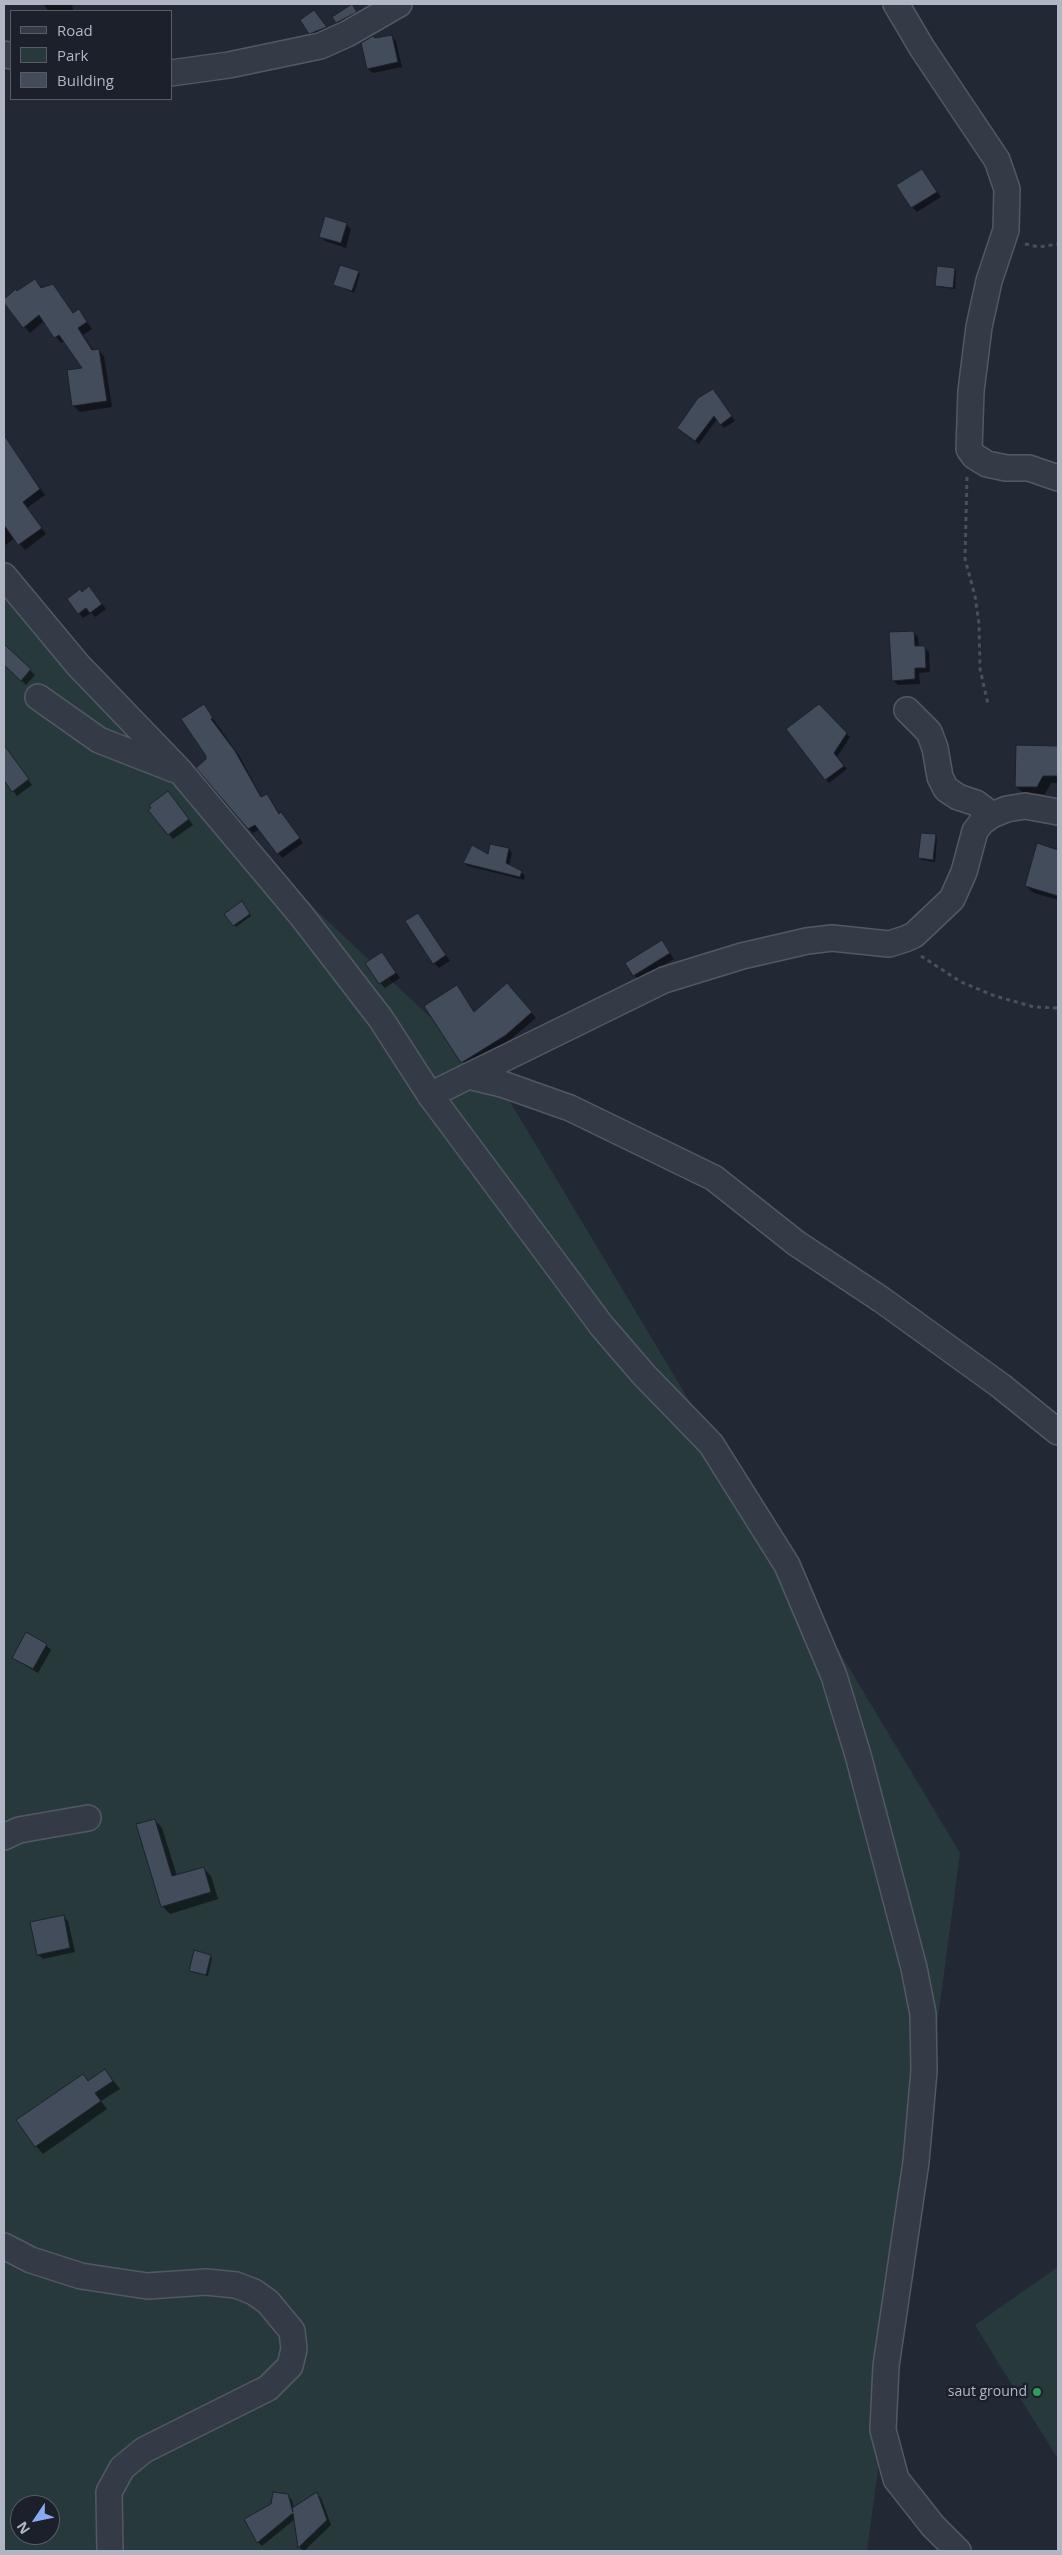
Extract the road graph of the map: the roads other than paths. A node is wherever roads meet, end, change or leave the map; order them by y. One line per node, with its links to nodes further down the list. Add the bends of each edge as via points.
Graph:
1 (398, 4): 3 (street, via 320,46)
2 (896, 4): 4 (street, via 997,160 1007,189 1006,230 978,327 969,449 987,464 1029,468)
3 (172, 73)
4 (1058, 478)
5 (4, 576): 8 (street, via 78,665)
6 (38, 697): 8 (street, via 99,740)
7 (907, 710): 10 (street, via 929,732 946,789 976,803)
8 (180, 771): 12 (street, via 300,915 381,1019)
9 (1058, 812): 10 (street, via 1025,806)
10 (992, 815): 11 (street, via 975,831 964,872 952,899 914,935 895,942 832,938 807,941 742,956 664,980)
11 (468, 1076): 12 (street); 13 (street, via 502,1084 570,1108 714,1178 796,1243 882,1300 1001,1386)
12 (430, 1095): 18 (street, via 601,1325 644,1376 711,1444 787,1565 834,1676 858,1755 923,2014 924,2071 916,2162 886,2366 883,2430 896,2479 933,2526)
13 (1058, 1432)
14 (88, 1818): 15 (street, via 19,1830)
15 (4, 1837)
16 (4, 2246): 17 (street, via 32,2260 81,2276 147,2286 206,2282 236,2285 268,2302 292,2331 294,2349 290,2366 268,2388 144,2450 122,2468 110,2492)
17 (110, 2551)
18 (958, 2551)

